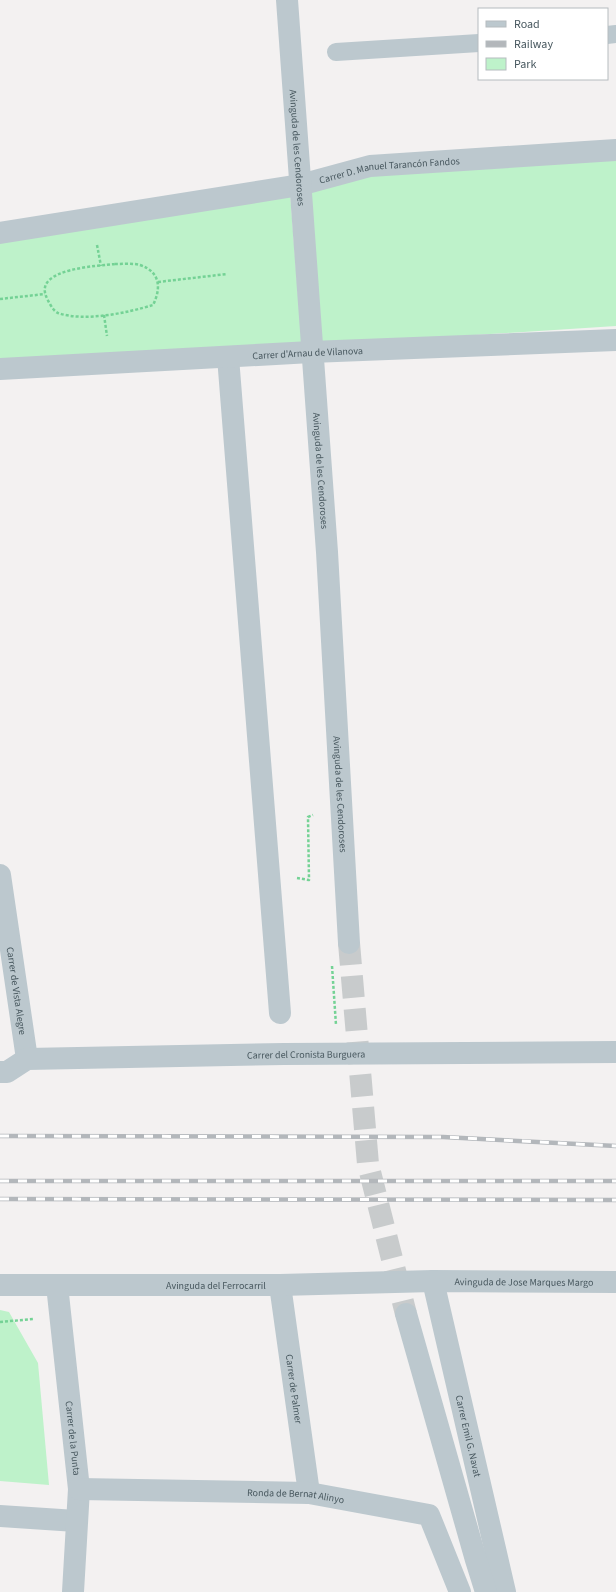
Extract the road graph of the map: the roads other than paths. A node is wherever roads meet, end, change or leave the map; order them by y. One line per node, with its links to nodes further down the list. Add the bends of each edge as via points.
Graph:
1 (287, 0): 5 (street, Avinguda de les Cendoroses)
2 (478, 43): 3 (lane)
3 (336, 52)
4 (616, 150): 5 (street, Carrer D. Manuel Tarancón Fandos, via 370,166)
5 (300, 185): 6 (street, Carrer D. Manuel Tarancón Fandos); 8 (street, Avinguda de les Cendoroses)
6 (0, 233)
7 (616, 340): 8 (street, Carrer d'Arnau de Vilanova)
8 (311, 352): 9 (street, Carrer d'Arnau de Vilanova); 12 (street, Avinguda de les Cendoroses, via 327,552)
9 (228, 357): 10 (street, Carrer d'Arnau de Vilanova); 13 (street)
10 (0, 369)
11 (0, 875): 15 (street, Carrer de Vista Alegre)
12 (349, 943)
13 (280, 1013)
14 (616, 1052): 15 (street, Carrer del Cronista Burguera)
15 (26, 1059): 16 (street, via 7,1072)
16 (0, 1072)
17 (433, 1281): 18 (street, Avinguda de Jose Marques Margo); 21 (street, Avinguda del Ferrocarril); 30 (street, Carrer Emil G. Navat)
18 (616, 1282)
19 (0, 1285): 20 (street, Avinguda del Ferrocarril)
20 (57, 1285): 21 (street, Avinguda del Ferrocarril); 23 (street, Carrer de la Punta)
21 (280, 1285): 24 (street, Carrer de Palmer)
22 (406, 1314): 29 (street)
23 (79, 1489): 24 (street, Ronda de Bernat Alinyo); 26 (street, Carrer de la Punta)
24 (309, 1492): 28 (street, Ronda de Bernat Alinyo, via 429,1516)
25 (0, 1516): 26 (street)
26 (76, 1521): 27 (street, Carrer de la Punta)
27 (73, 1592)
28 (460, 1592)
29 (486, 1592)
30 (505, 1592)

